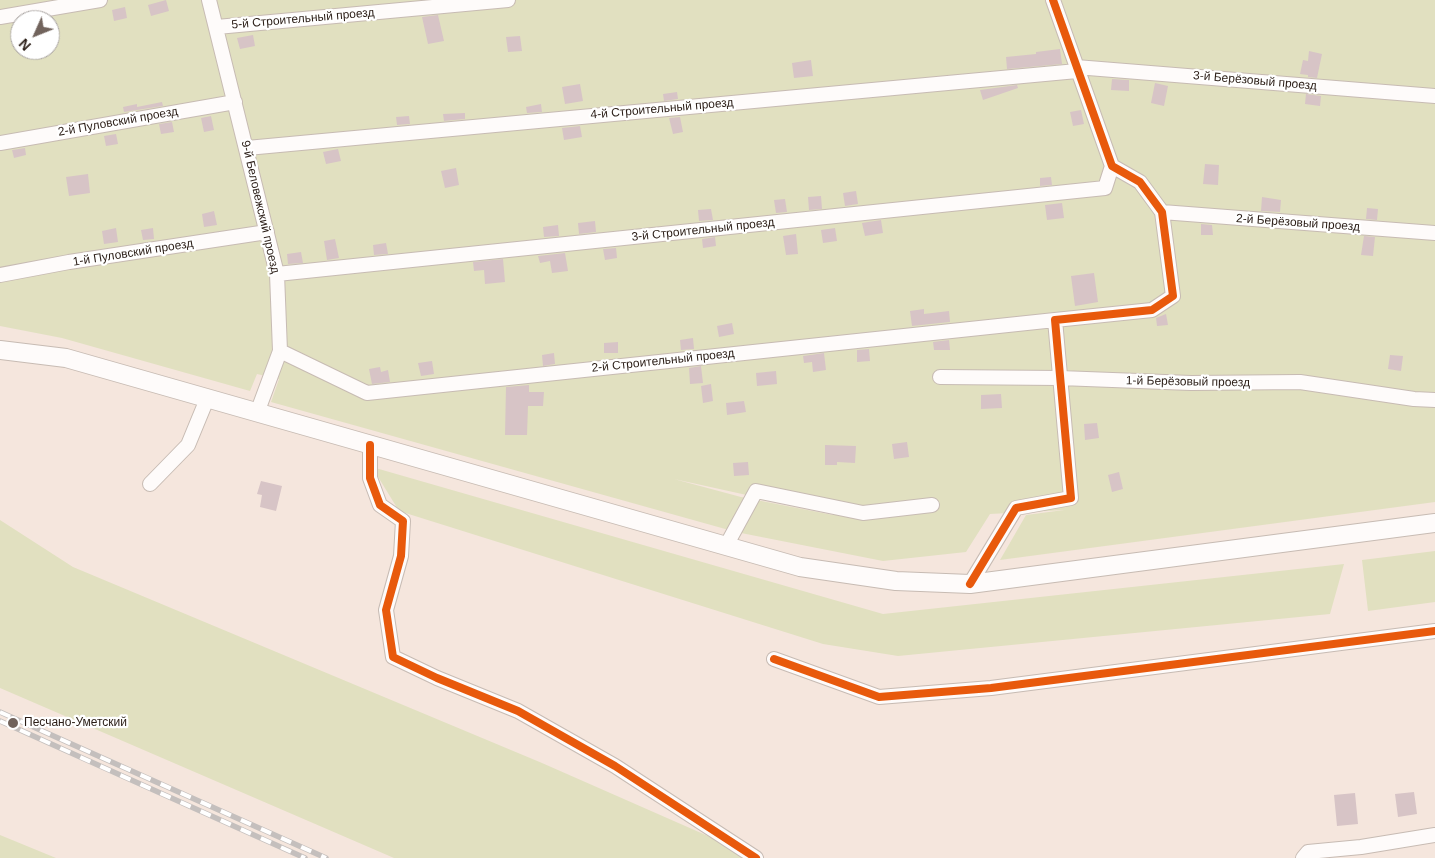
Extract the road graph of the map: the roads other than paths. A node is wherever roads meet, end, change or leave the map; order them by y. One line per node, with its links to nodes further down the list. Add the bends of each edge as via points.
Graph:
1 (100, 0): 5 (street)
2 (210, 0): 6 (street, 9-й Беловежский проезд)
3 (508, 0): 6 (street, 5-й Строительный проезд)
4 (1053, 0): 7 (street)
5 (0, 17)
6 (217, 27): 9 (street, 9-й Беловежский проезд)
7 (1076, 69): 8 (street, 3-й Берёзовый проезд); 11 (street, 4-й Строительный проезд); 12 (street)
8 (1435, 96)
9 (235, 102): 10 (street, 2-й Пуловский проезд); 11 (street, 9-й Беловежский проезд)
10 (0, 143)
11 (246, 148): 14 (street, 9-й Беловежский проезд)
12 (1112, 166): 13 (street, via 1140,182); 16 (street, 3-й Строительный проезд, via 1105,188)
13 (1162, 212): 15 (street, 2-й Берёзовый проезд); 18 (street, 2-й Строительный проезд, via 1173,296 1152,310)
14 (267, 232): 16 (street, 9-й Беловежский проезд); 17 (street, 1-й Пуловский проезд)
15 (1435, 234)
16 (277, 274): 20 (street, 9-й Беловежский проезд)
17 (0, 275)
18 (1055, 320): 20 (street, 2-й Строительный проезд, via 367,393); 22 (street)
19 (0, 350): 23 (main road, via 66,358)
20 (280, 352): 25 (street, 9-й Беловежский проезд)
21 (940, 377): 22 (street, 1-й Берёзовый проезд)
22 (1060, 378): 24 (street, 1-й Берёзовый проезд, via 1191,384 1300,382); 31 (street, via 1071,498 1016,508)
23 (206, 399): 25 (main road); 27 (street, via 188,445)
24 (1435, 400)
25 (257, 413): 26 (main road)
26 (370, 445): 30 (main road); 35 (street, via 370,478 380,505 402,521 401,556 386,610 393,657 518,711 615,766)
27 (150, 484)
28 (932, 505): 30 (street, via 863,513 756,491)
29 (1435, 523): 31 (main road)
30 (726, 546): 31 (main road, via 800,567 896,581)
31 (970, 584)
32 (1435, 631): 33 (street, via 991,688 879,697)
33 (774, 659)
34 (1435, 835): 36 (street, via 1308,852)
35 (756, 858)
36 (1303, 858)

